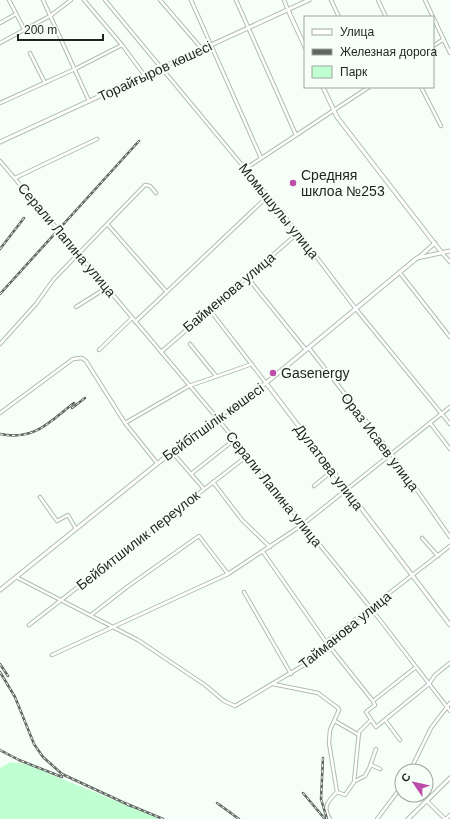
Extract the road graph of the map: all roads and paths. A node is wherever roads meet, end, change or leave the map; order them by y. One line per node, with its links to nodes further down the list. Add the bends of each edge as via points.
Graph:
1 (10, 0): 15 (street)
2 (42, 0): 16 (street)
3 (71, 0): 16 (street)
4 (84, 0): 26 (street)
5 (105, 0): 33 (street, Момышулы улица)
6 (160, 0): 30 (street)
7 (191, 0): 27 (street)
8 (236, 0): 22 (street)
9 (284, 0): 14 (street)
10 (309, 0): 14 (street, Торайғыров көшесі)
11 (331, 0): 17 (street)
12 (378, 0): 18 (street)
13 (425, 0): 19 (street)
14 (288, 10): 22 (street, Торайғыров көшесі); 28 (street)
15 (16, 14): 21 (street); 23 (street)
16 (50, 16): 23 (street); 34 (street)
17 (339, 16)
18 (386, 16)
19 (433, 16)
20 (434, 18): 24 (street)
21 (0, 23)
22 (248, 28): 27 (street, Торайғыров көшесі); 44 (street)
23 (24, 29): 25 (street)
24 (444, 39): 29 (street); 32 (street)
25 (0, 43)
26 (122, 45): 34 (street); 35 (street)
27 (210, 45): 30 (street, Торайғыров көшесі); 47 (street)
28 (304, 45)
29 (434, 45)
30 (202, 49): 33 (street, Торайғыров көшесі)
31 (30, 53): 36 (street)
32 (450, 53)
33 (161, 68): 35 (street, Торайғыров көшесі); 49 (street, Момышулы улица)
34 (75, 69): 36 (street); 40 (street)
35 (145, 76): 40 (street, Торайғыров көшесі)
36 (46, 83): 41 (street)
37 (323, 88): 42 (street)
38 (368, 88): 42 (street)
39 (422, 88): 43 (street)
40 (89, 101): 46 (street, Торайғыров көшесі)
41 (0, 102)
42 (334, 111): 44 (street); 55 (street)
43 (441, 126)
44 (296, 135): 47 (street)
45 (97, 139): 50 (street)
46 (0, 142)
47 (261, 158): 49 (street)
48 (0, 161): 50 (street, Серали Лапина улица)
49 (245, 169): 52 (street, Момышулы улица)
50 (15, 178): 58 (street, Серали Лапина улица)
51 (156, 193): 53 (street, via 150,186 145,185)
52 (268, 196): 54 (street, Момышулы улица); 64 (street)
53 (108, 225): 58 (street); 64 (street)
54 (298, 233): 62 (street, Байменова улица); 67 (street, Момышулы улица)
55 (435, 244): 57 (street); 59 (street, Бейбітшілік көшесі)
56 (450, 250): 57 (street)
57 (442, 253): 59 (street); 60 (street)
58 (78, 255): 63 (street, Серали Лапина улица); 71 (street, via 54,279 36,304)
59 (417, 258): 61 (street, Бейбітшілік көшесі)
60 (450, 262)
61 (400, 273): 67 (street, Бейбітшілік көшесі); 70 (street)
62 (247, 277): 66 (street, Байменова улица); 73 (street, Ораз Исаев улица)
63 (106, 288): 65 (street); 68 (street, Серали Лапина улица)
64 (166, 291): 69 (street)
65 (76, 307)
66 (209, 309): 75 (street, Байменова улица); 76 (street, Дулатова улица)
67 (356, 309): 73 (street, Бейбітшілік көшесі); 82 (street, Момышулы улица)
68 (132, 318): 69 (street, Серали Лапина улица); 74 (street)
69 (135, 322): 75 (street, Серали Лапина улица)
70 (450, 337)
71 (0, 344)
72 (190, 344): 77 (street)
73 (307, 349): 78 (street, Бейбітшілік көшесі); 90 (street, Ораз Исаев улица)
74 (99, 350)
75 (161, 352): 79 (street, Серали Лапина улица)
76 (252, 364): 77 (street); 78 (street, Дулатова улица)
77 (216, 376): 79 (street)
78 (266, 383): 83 (street, Бейбітшілік көшесі); 93 (street, Дулатова улица)
79 (189, 386): 83 (street, Серали Лапина улица); 84 (street)
80 (450, 407): 82 (street)
81 (0, 412): 84 (street, via 78,357 86,361)
82 (442, 414): 85 (street); 86 (street, Момышулы улица)
83 (217, 418): 87 (street, Серали Лапина улица); 89 (street, Бейбітшілік көшесі)
84 (125, 423): 92 (street)
85 (430, 423): 88 (street); 90 (street)
86 (450, 424)
87 (234, 440): 91 (street, Серали Лапина улица); 94 (street)
88 (450, 449)
89 (172, 452): 92 (street, Бейбітшілік көшесі); 94 (street)
90 (391, 453): 98 (street); 102 (street, Ораз Исаев улица)
91 (247, 456): 95 (street, Бейбитшилик переулок); 100 (street, Серали Лапина улица)
92 (158, 463): 101 (street, Бейбітшілік көшесі)
93 (332, 471): 96 (street); 98 (street, Дулатова улица)
94 (191, 474): 97 (street)
95 (213, 482): 97 (street, Бейбитшилик переулок); 105 (street, via 242,520)
96 (314, 486)
97 (204, 489): 113 (street, Бейбитшилик переулок)
98 (346, 489): 100 (street); 110 (street, Дулатова улица)
99 (40, 497): 101 (street, via 57,521 68,516)
100 (302, 524): 105 (street); 114 (street, Серали Лапина улица)
101 (76, 529): 109 (street, Бейбітшілік көшесі)
102 (450, 537)
103 (422, 538): 107 (street)
104 (450, 546): 107 (street, Тайманова улица)
105 (270, 547): 106 (street)
106 (263, 552): 108 (street); 119 (street)
107 (438, 556): 110 (street, Тайманова улица)
108 (228, 574): 115 (street, via 199,536 127,586); 118 (street)
109 (16, 577): 111 (street, Бейбітшілік көшесі); 113 (street)
110 (412, 577): 114 (street, Тайманова улица); 117 (street, Дулатова улица)
111 (0, 590)
112 (244, 592): 123 (street)
113 (61, 600): 115 (street); 116 (street, Бейбитшилик переулок)
114 (370, 608): 119 (street, Тайманова улица); 122 (street, Серали Лапина улица)
115 (91, 615): 118 (street, via 98,621)
116 (29, 625)
117 (450, 625)
118 (112, 626): 120 (street); 124 (street, Тайманова улица, via 160,654 224,701 235,706)
119 (326, 642): 123 (street, Тайманова улица, via 319,656); 126 (street)
120 (52, 655)
121 (450, 663): 125 (street, via 435,675)
122 (416, 668): 125 (street, Серали Лапина улица); 126 (street)
123 (291, 674): 124 (street, Тайманова улица)
124 (273, 684): 132 (street, via 318,694 339,710)
125 (429, 684): 128 (street, Серали Лапина улица); 131 (street)
126 (373, 701): 130 (street, via 375,705 366,712)
127 (450, 703): 128 (street)
128 (447, 707): 129 (street, Серали Лапина улица); 136 (street, via 431,728)
129 (450, 711)
130 (371, 720): 131 (street, via 376,727); 133 (street, via 361,729)
131 (385, 720): 134 (street)
132 (335, 721): 133 (street); 141 (street, via 330,730 330,743)
133 (359, 735): 140 (street)
134 (400, 740)
135 (376, 750): 137 (street)
136 (414, 763)
137 (369, 766): 138 (street); 140 (street, via 365,776)
138 (380, 769)
139 (450, 778): 142 (street)
140 (354, 782): 141 (street, via 345,795)
141 (337, 792): 147 (street, via 326,804)
142 (434, 793)
143 (394, 797): 148 (street)
144 (424, 803): 149 (street)
145 (430, 803): 150 (street)
146 (450, 815): 150 (street)
147 (330, 819)
148 (377, 819)
149 (408, 819)
150 (446, 819)

